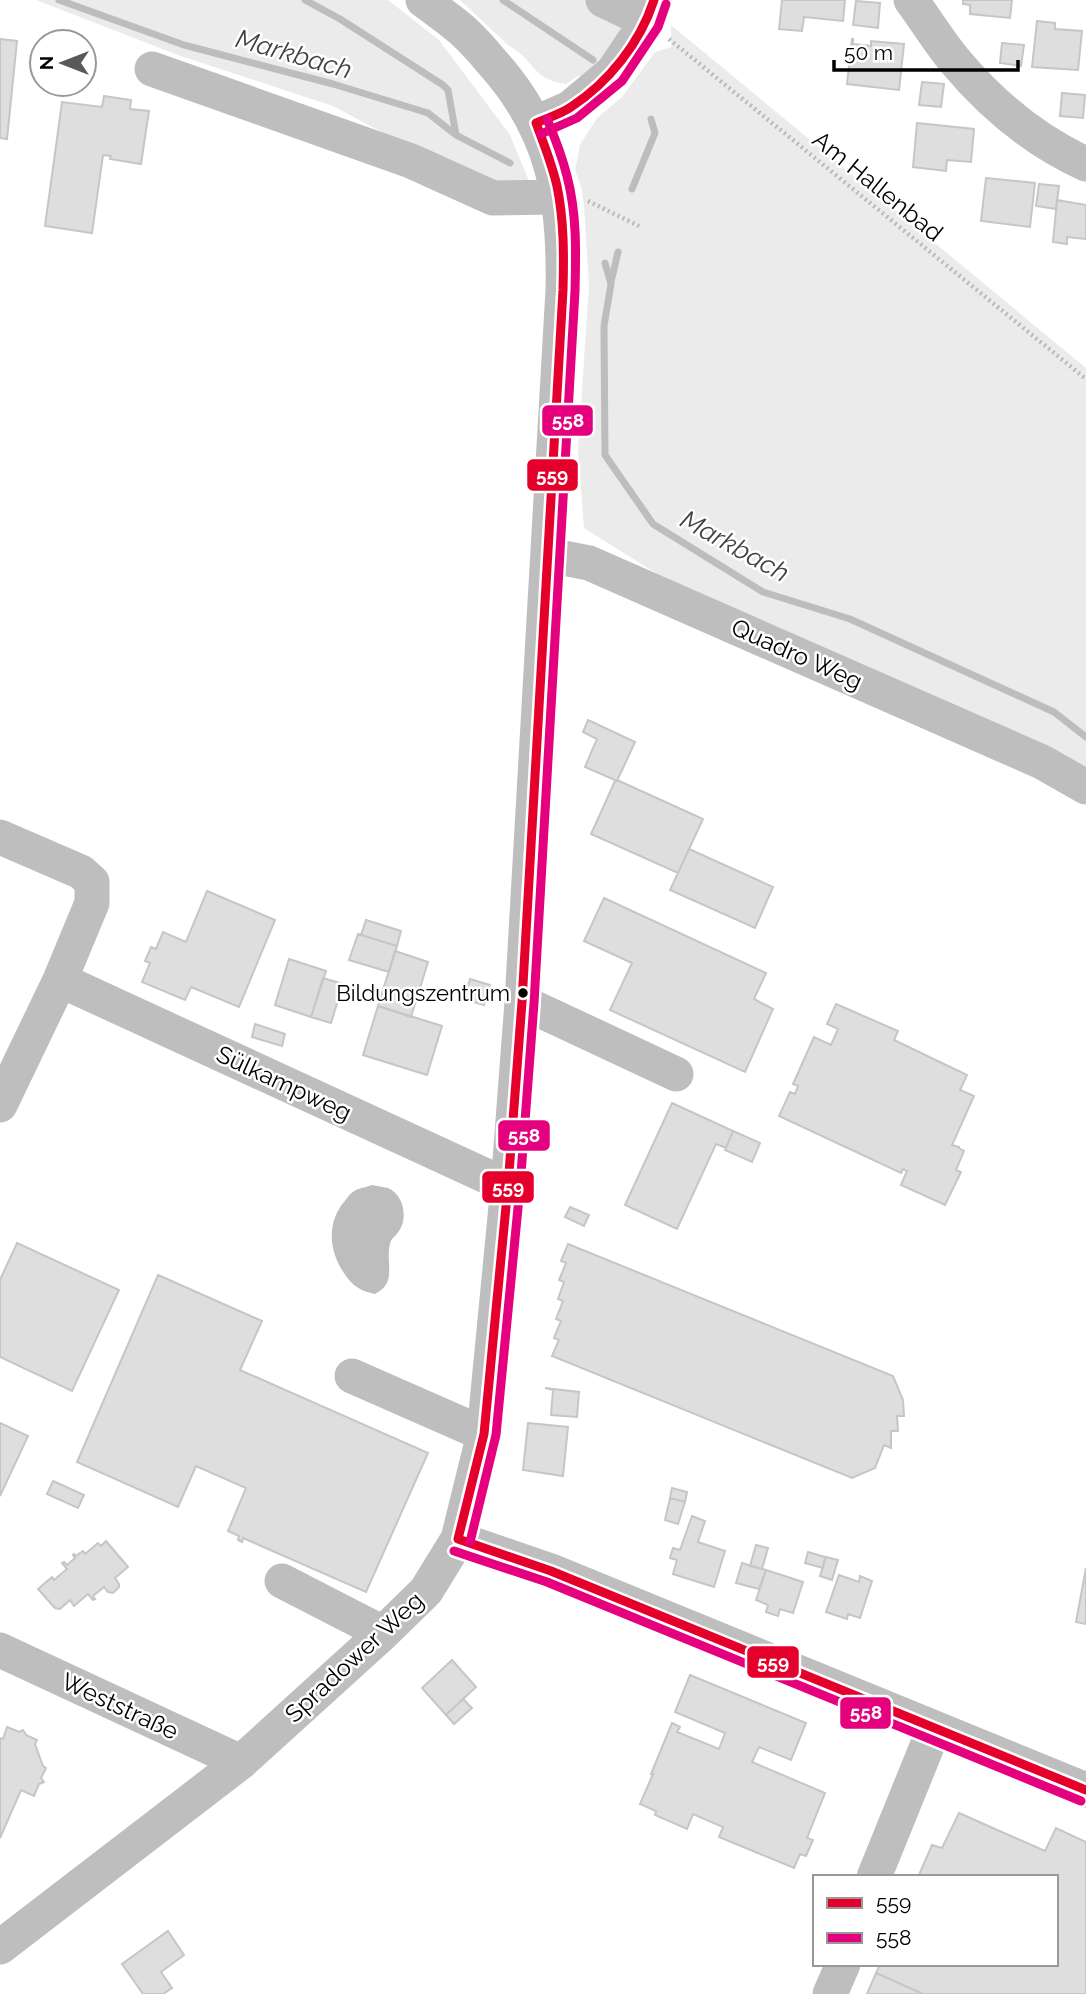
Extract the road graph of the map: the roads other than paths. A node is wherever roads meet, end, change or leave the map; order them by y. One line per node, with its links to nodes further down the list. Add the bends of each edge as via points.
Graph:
1 (423, 0): 6 (street, Spradower Weg, via 476,44 517,92)
2 (603, 0): 4 (street)
3 (911, 0): 7 (street, via 955,61 1005,114)
4 (650, 11): 6 (street, via 613,72 570,108)
5 (152, 69): 8 (street, via 411,161 493,198)
6 (536, 123): 8 (street, Spradower Weg)
7 (1086, 164)
8 (559, 197): 9 (street, Spradower Weg, via 564,290)
9 (548, 555): 10 (street, Quadro Weg, via 589,562 1042,762); 13 (street, Spradower Weg)
10 (1086, 787)
11 (0, 837): 12 (street, via 80,872 92,882 92,903)
12 (60, 979): 15 (street); 16 (street, Sülkampweg)
13 (522, 1002): 14 (street); 16 (street, Spradower Weg)
14 (676, 1074)
15 (0, 1105)
16 (508, 1186): 18 (street, Spradower Weg)
17 (352, 1376): 18 (street)
18 (484, 1434): 19 (street, Spradower Weg)
19 (457, 1539): 21 (street, Spradower Weg, via 426,1591); 23 (street, via 551,1571)
20 (282, 1581): 21 (street)
21 (383, 1633): 24 (street, Spradower Weg)
22 (0, 1650): 24 (street, Weststraße)
23 (934, 1729): 25 (street); 26 (street)
24 (241, 1762): 27 (street, Spradower Weg)
25 (1086, 1790)
26 (875, 1875)
27 (0, 1947)
28 (842, 1966): 29 (street)
29 (830, 1994)

